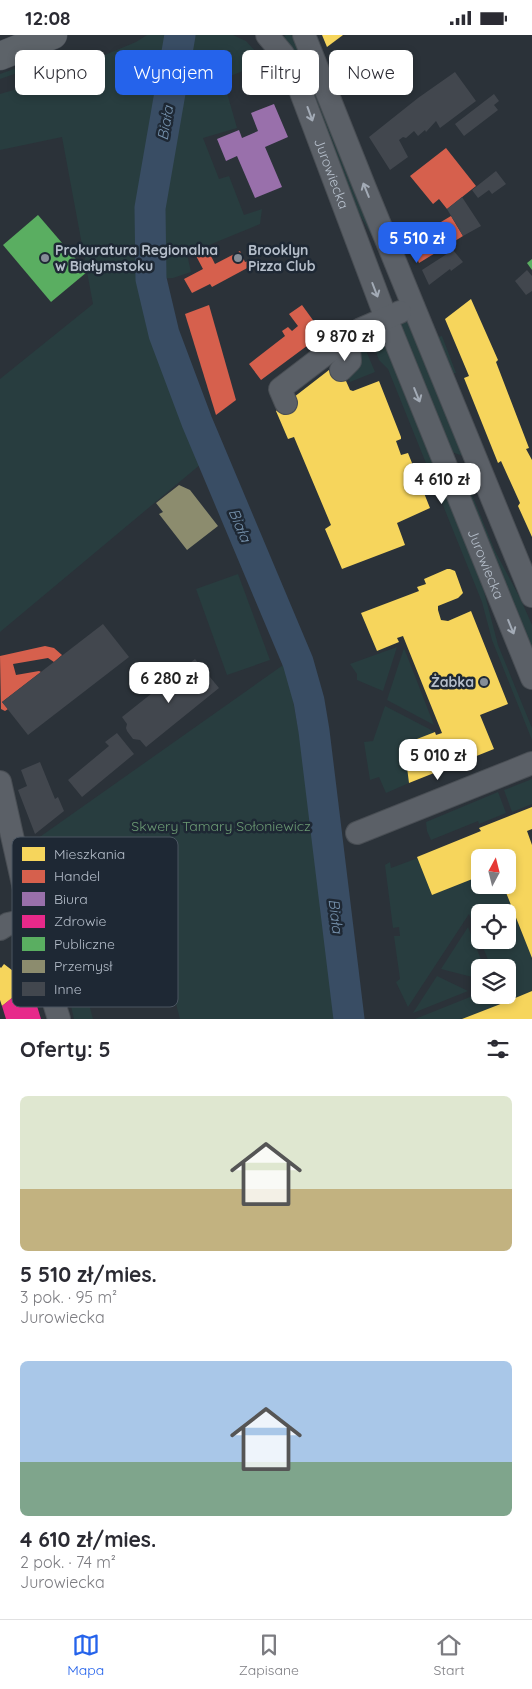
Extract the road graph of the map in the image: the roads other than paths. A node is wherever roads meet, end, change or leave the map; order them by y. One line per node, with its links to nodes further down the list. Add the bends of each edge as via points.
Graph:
1 (53, 35): 4 (main road)
2 (267, 35): 6 (street, Jurowiecka, one-way to 6, via 283,54 297,80)
3 (304, 35): 5 (street, Jurowiecka, one-way to 3)
4 (0, 56)
5 (414, 307): 6 (street); 10 (street, Jurowiecka)
6 (386, 318): 7 (street); 11 (street, Jurowiecka, one-way to 11)
7 (348, 337): 8 (street, via 350,361); 9 (street, via 280,389)
8 (341, 370)
9 (286, 403)
10 (479, 467): 11 (street, via 462,464 456,466); 12 (street, Jurowiecka)
11 (450, 475): 13 (street, Jurowiecka, one-way to 13)
12 (532, 596)
13 (532, 678)
14 (532, 763): 16 (street)
15 (0, 782): 17 (street)
16 (357, 833)
17 (12, 837)
18 (12, 923): 19 (street)
19 (0, 929)
20 (54, 1007): 21 (street)
21 (58, 1019)

